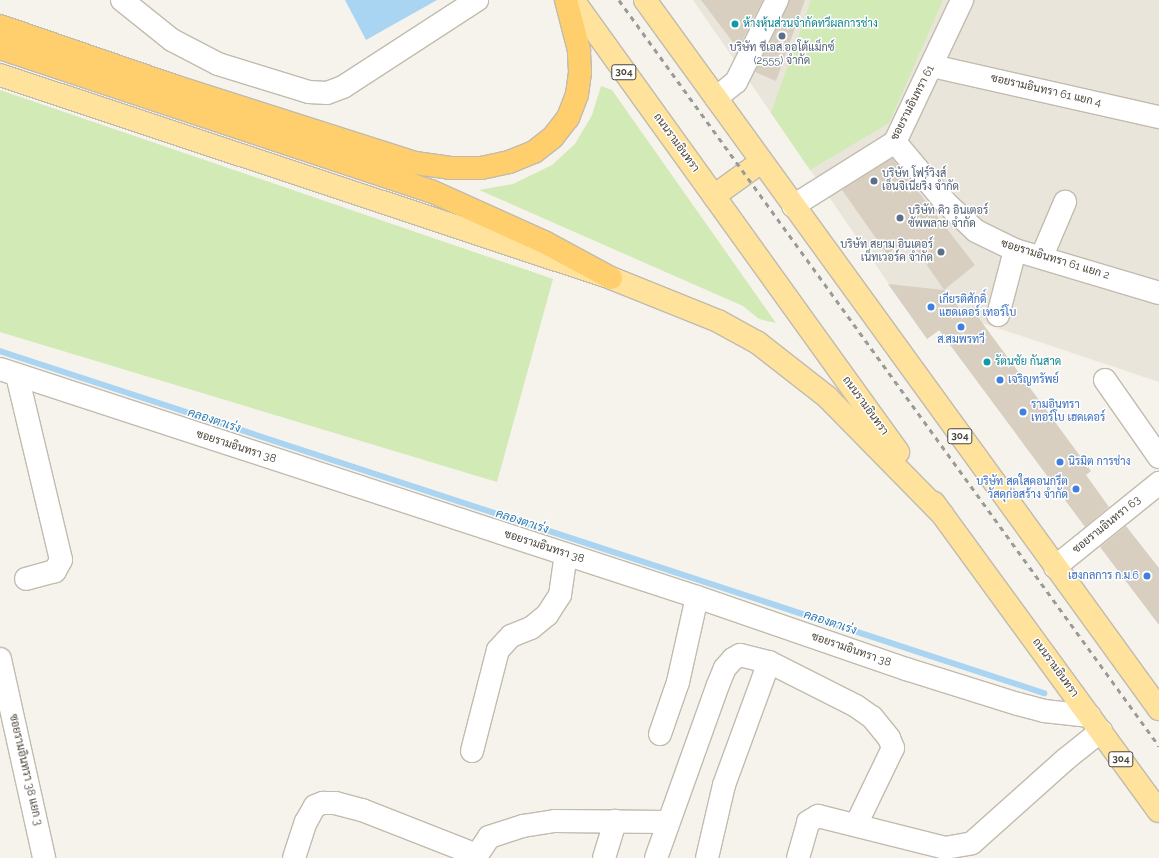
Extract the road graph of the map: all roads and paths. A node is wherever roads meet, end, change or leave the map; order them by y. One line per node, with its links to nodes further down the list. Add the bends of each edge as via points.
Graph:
1 (122, 0): 2 (street, via 172,40 218,64 309,92 327,93 343,87)
2 (477, 0)
3 (566, 0): 8 (highway, via 579,50 580,72 577,94 568,118 553,137 534,152 509,162 481,168 448,168 415,163 177,87)
4 (573, 0): 16 (main road, ถนนรามอินทรา / 304)
5 (645, 0): 12 (main road, 304)
6 (777, 0): 12 (street, via 736,82)
7 (962, 0): 10 (street, ซอยรามอินทรา 61)
8 (0, 26)
9 (0, 48): 21 (highway, via 431,191 546,243)
10 (932, 66): 13 (street, ซอยรามอินทรา 61 แยก 4); 14 (street, ซอยรามอินทรา 61)
11 (0, 75): 21 (main road)
12 (716, 98): 15 (main road, 304)
13 (1159, 117)
14 (895, 142): 18 (street, ซอยรามอินทรา 61); 19 (street, ซอยรามอินทรา 61 แยก 2, via 946,203 976,231)
15 (761, 162): 16 (main road); 18 (main road, 304)
16 (714, 196): 28 (main road, ถนนรามอินทรา / 304)
17 (1065, 202): 20 (street)
18 (793, 206): 30 (main road, 304)
19 (1015, 250): 20 (street, ซอยรามอินทรา 61 แยก 2); 23 (street)
20 (1042, 256): 22 (street, ซอยรามอินทรา 61 แยก 2)
21 (611, 278): 28 (main road, via 669,300 758,343 827,397)
22 (1159, 293)
23 (998, 315)
24 (8, 372): 29 (street, ซอยรามอินทรา 38); 31 (street, via 61,560 55,572)
25 (1105, 380): 26 (street)
26 (1159, 457)
27 (1159, 483): 30 (street, ซอยรามอินทรา 63)
28 (942, 514): 36 (main road, ถนนรามอินทรา / 304)
29 (566, 554): 32 (street, ซอยรามอินทรา 38); 38 (street, via 560,595 547,615 530,628 511,636 498,650)
30 (1055, 567): 35 (main road, 304)
31 (26, 579)
32 (697, 597): 36 (street, ซอยรามอินทรา 38, via 906,669 1018,704); 37 (street, via 678,682)
33 (0, 658): 44 (street, ซอยรามอินทรา 38 แยก 3)
34 (769, 662): 41 (street, via 740,655 732,659 725,668); 42 (street, via 856,706 872,717 889,738 893,748); 48 (street, via 724,785)
35 (1159, 709)
36 (1095, 724): 39 (main road, ถนนรามอินทรา / 304); 42 (street, via 1066,759 972,843 945,848)
37 (660, 734)
38 (472, 751)
39 (1159, 810)
40 (615, 821): 41 (street); 43 (street, via 555,821 523,826 489,837); 46 (street)
41 (667, 822): 47 (street)
42 (856, 825): 49 (street, via 814,817 808,822)
43 (476, 856): 45 (street, via 362,810 335,802 315,806 306,822)
44 (44, 858)
45 (294, 858)
46 (604, 858)
47 (656, 858)
48 (708, 858)
49 (798, 858)

